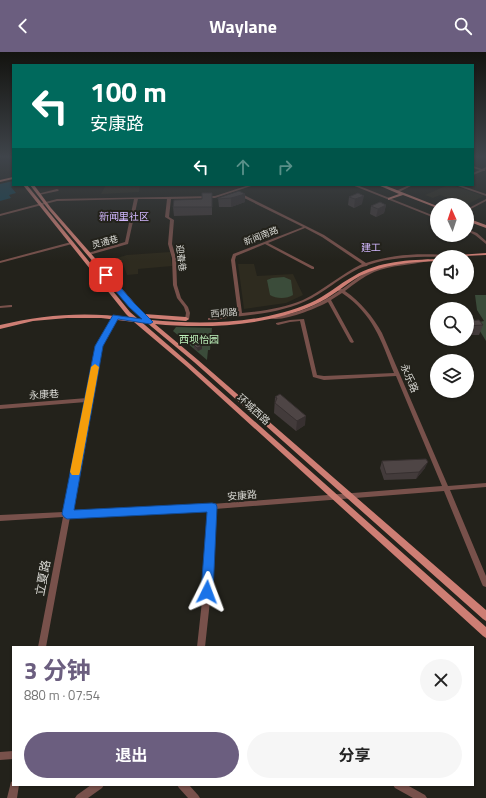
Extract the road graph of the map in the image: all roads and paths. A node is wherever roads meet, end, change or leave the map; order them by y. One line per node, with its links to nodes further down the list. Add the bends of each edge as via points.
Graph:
1 (31, 191): 16 (main road, 环城西路)
2 (37, 191): 9 (main road, 环城西路)
3 (58, 191): 9 (street)
4 (234, 191): 12 (street, via 217,197); 24 (street, 新闻南路)
5 (369, 191): 14 (street)
6 (394, 191): 10 (main road)
7 (400, 191): 17 (main road)
8 (473, 191): 11 (street)
9 (39, 194): 16 (main road, 环城西路)
10 (402, 194): 14 (main road); 18 (main road)
11 (486, 195)
12 (169, 198): 13 (street); 48 (street, 迎春巷, via 166,217 172,220 170,244 174,258 175,286 179,298 186,307)
13 (136, 199): 16 (street, via 65,199); 29 (street, 灵通巷, via 127,243)
14 (389, 199): 21 (street)
15 (486, 200): 19 (street)
16 (43, 203): 20 (street); 27 (main road, 环城西路); 29 (main road, 环城西路)
17 (430, 203)
18 (430, 204)
19 (474, 206)
20 (0, 215)
21 (430, 215)
22 (474, 220): 23 (main road)
23 (486, 225)
24 (306, 227): 26 (street, 新闻南路); 38 (street, 新闻南路, via 337,244)
25 (474, 233): 28 (street)
26 (266, 242): 39 (street); 45 (street, 新闻南路, via 233,257)
27 (71, 243): 37 (street); 44 (main road, 环城西路)
28 (486, 243)
29 (89, 254): 47 (main road, 环城西路)
30 (486, 254): 32 (main road)
31 (430, 255): 38 (street, via 402,257)
32 (474, 255)
33 (430, 258): 49 (main road, 西坝路, via 399,260 370,266 346,278 322,295 287,310 245,318)
34 (486, 258): 35 (main road)
35 (474, 259)
36 (430, 260): 40 (main road, 西坝路, via 374,268)
37 (0, 262)
38 (366, 265): 45 (street, via 343,276 319,294 297,304 261,313)
39 (313, 268)
40 (340, 290): 41 (street); 50 (main road, 西坝路, via 305,308); 56 (street, 永乐路, via 375,323)
41 (329, 300): 50 (street, via 283,317); 55 (street)
42 (10, 306): 43 (street)
43 (0, 307)
44 (128, 313): 47 (main road, 环城西路); 52 (main road, via 78,311)
45 (240, 315): 49 (street)
46 (116, 316): 47 (main road, 西坝路); 54 (main road, 西坝路, via 50,318); 57 (street, 立夏路, via 99,346)
47 (139, 318): 48 (main road, 西坝路); 51 (main road, 西坝路); 62 (main road, 环城西路)
48 (187, 319): 49 (main road, 西坝路)
49 (210, 319)
50 (258, 319): 51 (main road, 西坝路, via 202,323)
51 (150, 322): 61 (main road, 环城西路)
52 (0, 324)
53 (278, 324): 56 (street, via 302,320 315,376 324,378)
54 (0, 327)
55 (352, 342)
56 (398, 374): 60 (street, 永乐路)
57 (89, 400): 58 (street, 永康巷); 64 (street, 立夏路)
58 (0, 407)
59 (486, 485): 60 (street, 安康路)
60 (446, 488): 61 (street, 安康路); 66 (street, 永乐路)
61 (349, 496): 62 (street, 安康路); 67 (main road, 环城西路)
62 (335, 497): 63 (street, 安康路); 68 (main road, 环城西路)
63 (212, 507): 64 (street, 安康路); 70 (street)
64 (67, 514): 65 (street, 安康路); 69 (street, 立夏路)
65 (0, 518)
66 (486, 584)
67 (485, 614)
68 (486, 633)
69 (42, 646)
70 (202, 646)
71 (12, 754): 72 (street)
72 (0, 756)
73 (14, 786): 77 (street)
74 (98, 786): 78 (street)
75 (183, 786): 79 (street)
76 (400, 786): 80 (street)
77 (12, 798)
78 (80, 798)
79 (195, 798)
80 (422, 798)

